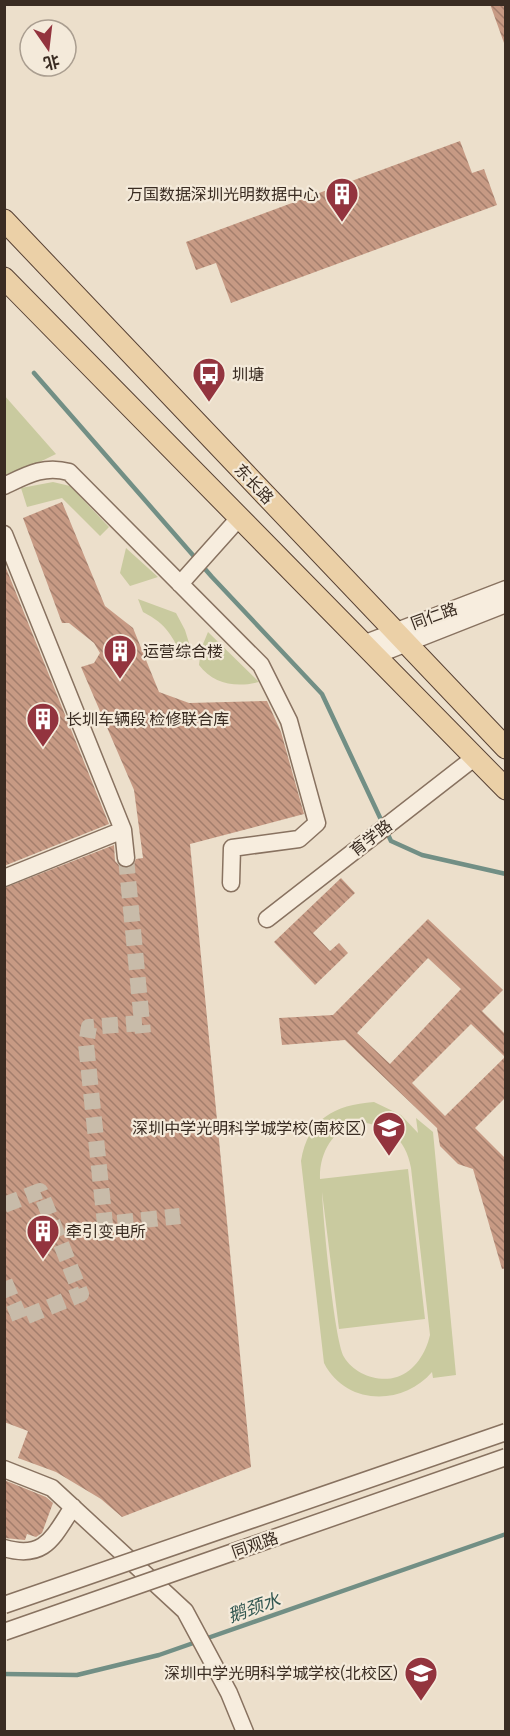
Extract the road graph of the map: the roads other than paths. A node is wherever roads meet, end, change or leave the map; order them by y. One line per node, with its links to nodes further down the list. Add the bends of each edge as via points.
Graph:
1 (4, 219): 9 (main road, 东长路)
2 (7, 285): 4 (main road, 东长路)
3 (4, 486): 6 (street, via 32,472 52,468 69,472)
4 (239, 518): 6 (street); 10 (main road, 东长路)
5 (4, 534): 14 (street)
6 (180, 584): 17 (street, via 261,666 289,721 317,823 299,838 232,848)
7 (506, 589): 9 (street, 同仁路)
8 (506, 604): 9 (street, 同仁路)
9 (399, 638): 10 (street, 同仁路); 11 (main road, 东长路)
10 (369, 650): 12 (main road, 东长路)
11 (506, 748)
12 (474, 758): 13 (main road, 东长路); 18 (street, 育学路)
13 (506, 789)
14 (123, 830): 15 (street); 16 (street)
15 (126, 858)
16 (4, 878)
17 (231, 883)
18 (267, 919)
19 (506, 1432): 24 (street, 同观路, bridge)
20 (506, 1457): 25 (street, 同观路, bridge)
21 (4, 1469): 22 (street, via 52,1488)
22 (73, 1507): 23 (street, via 44,1547 29,1553); 26 (street, via 185,1611 230,1693)
23 (4, 1548)
24 (4, 1605)
25 (4, 1632)
26 (242, 1725)

